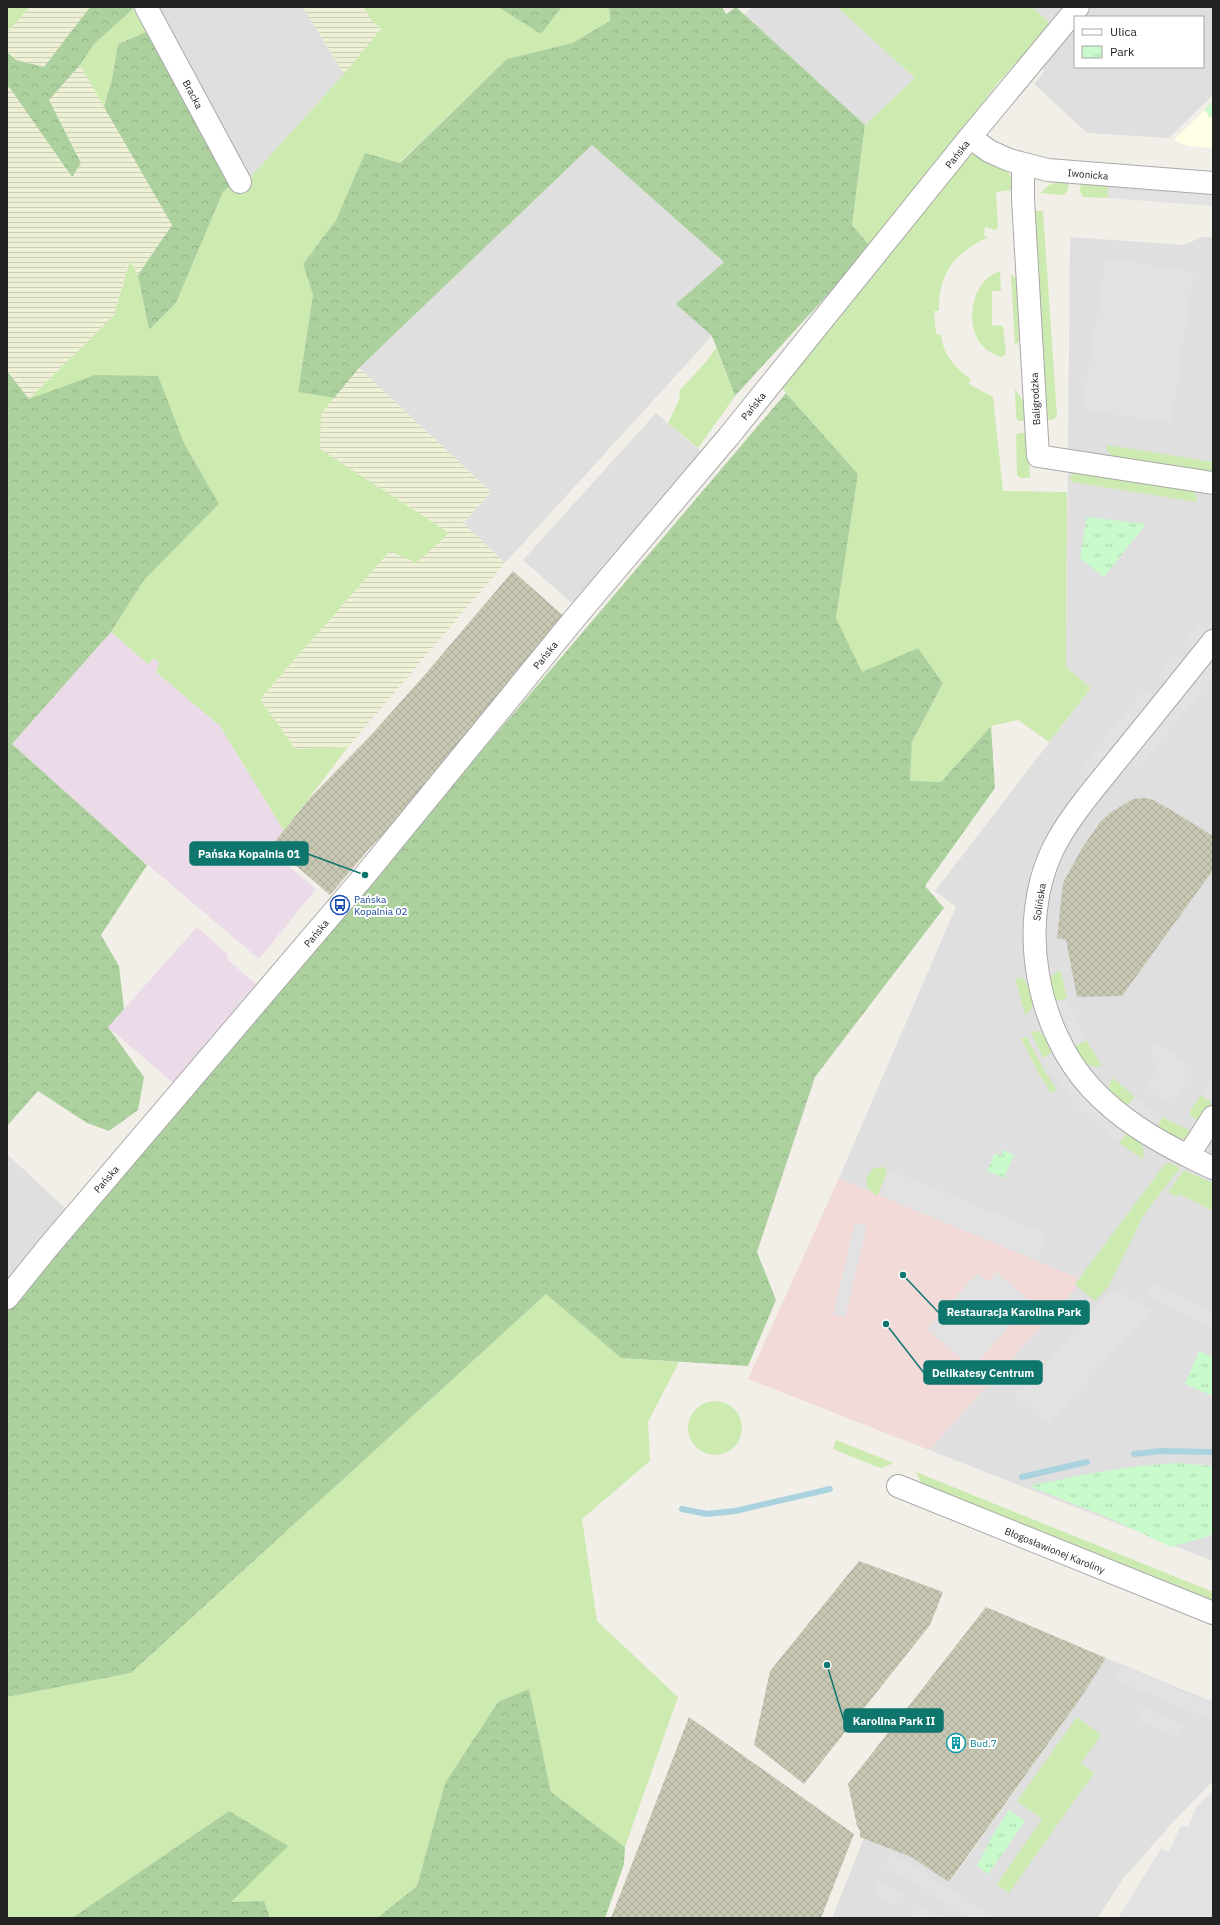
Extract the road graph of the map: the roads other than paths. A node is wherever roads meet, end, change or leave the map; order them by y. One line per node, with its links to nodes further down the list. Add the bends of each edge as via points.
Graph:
1 (146, 7): 5 (street, Bracka)
2 (1078, 7): 3 (street, Pańska)
3 (970, 137): 4 (street, Iwonicka, via 989,151); 12 (street, Pańska, via 729,436 570,624 365,875)
4 (1023, 165): 6 (street, Iwonicka, via 1089,174); 7 (street, Baligrodzka, via 1038,456)
5 (240, 182)
6 (1213, 182)
7 (1213, 483)
8 (1213, 641): 10 (street, Solińska, via 1071,818 1045,868 1035,930 1036,966 1041,994 1064,1051 1090,1087 1113,1110 1148,1135)
9 (1213, 1117): 10 (street)
10 (1188, 1156): 11 (street, Solińska)
11 (1213, 1168)
12 (7, 1298)
13 (898, 1486): 14 (street, Błogosławionej Karoliny)
14 (1213, 1613)

